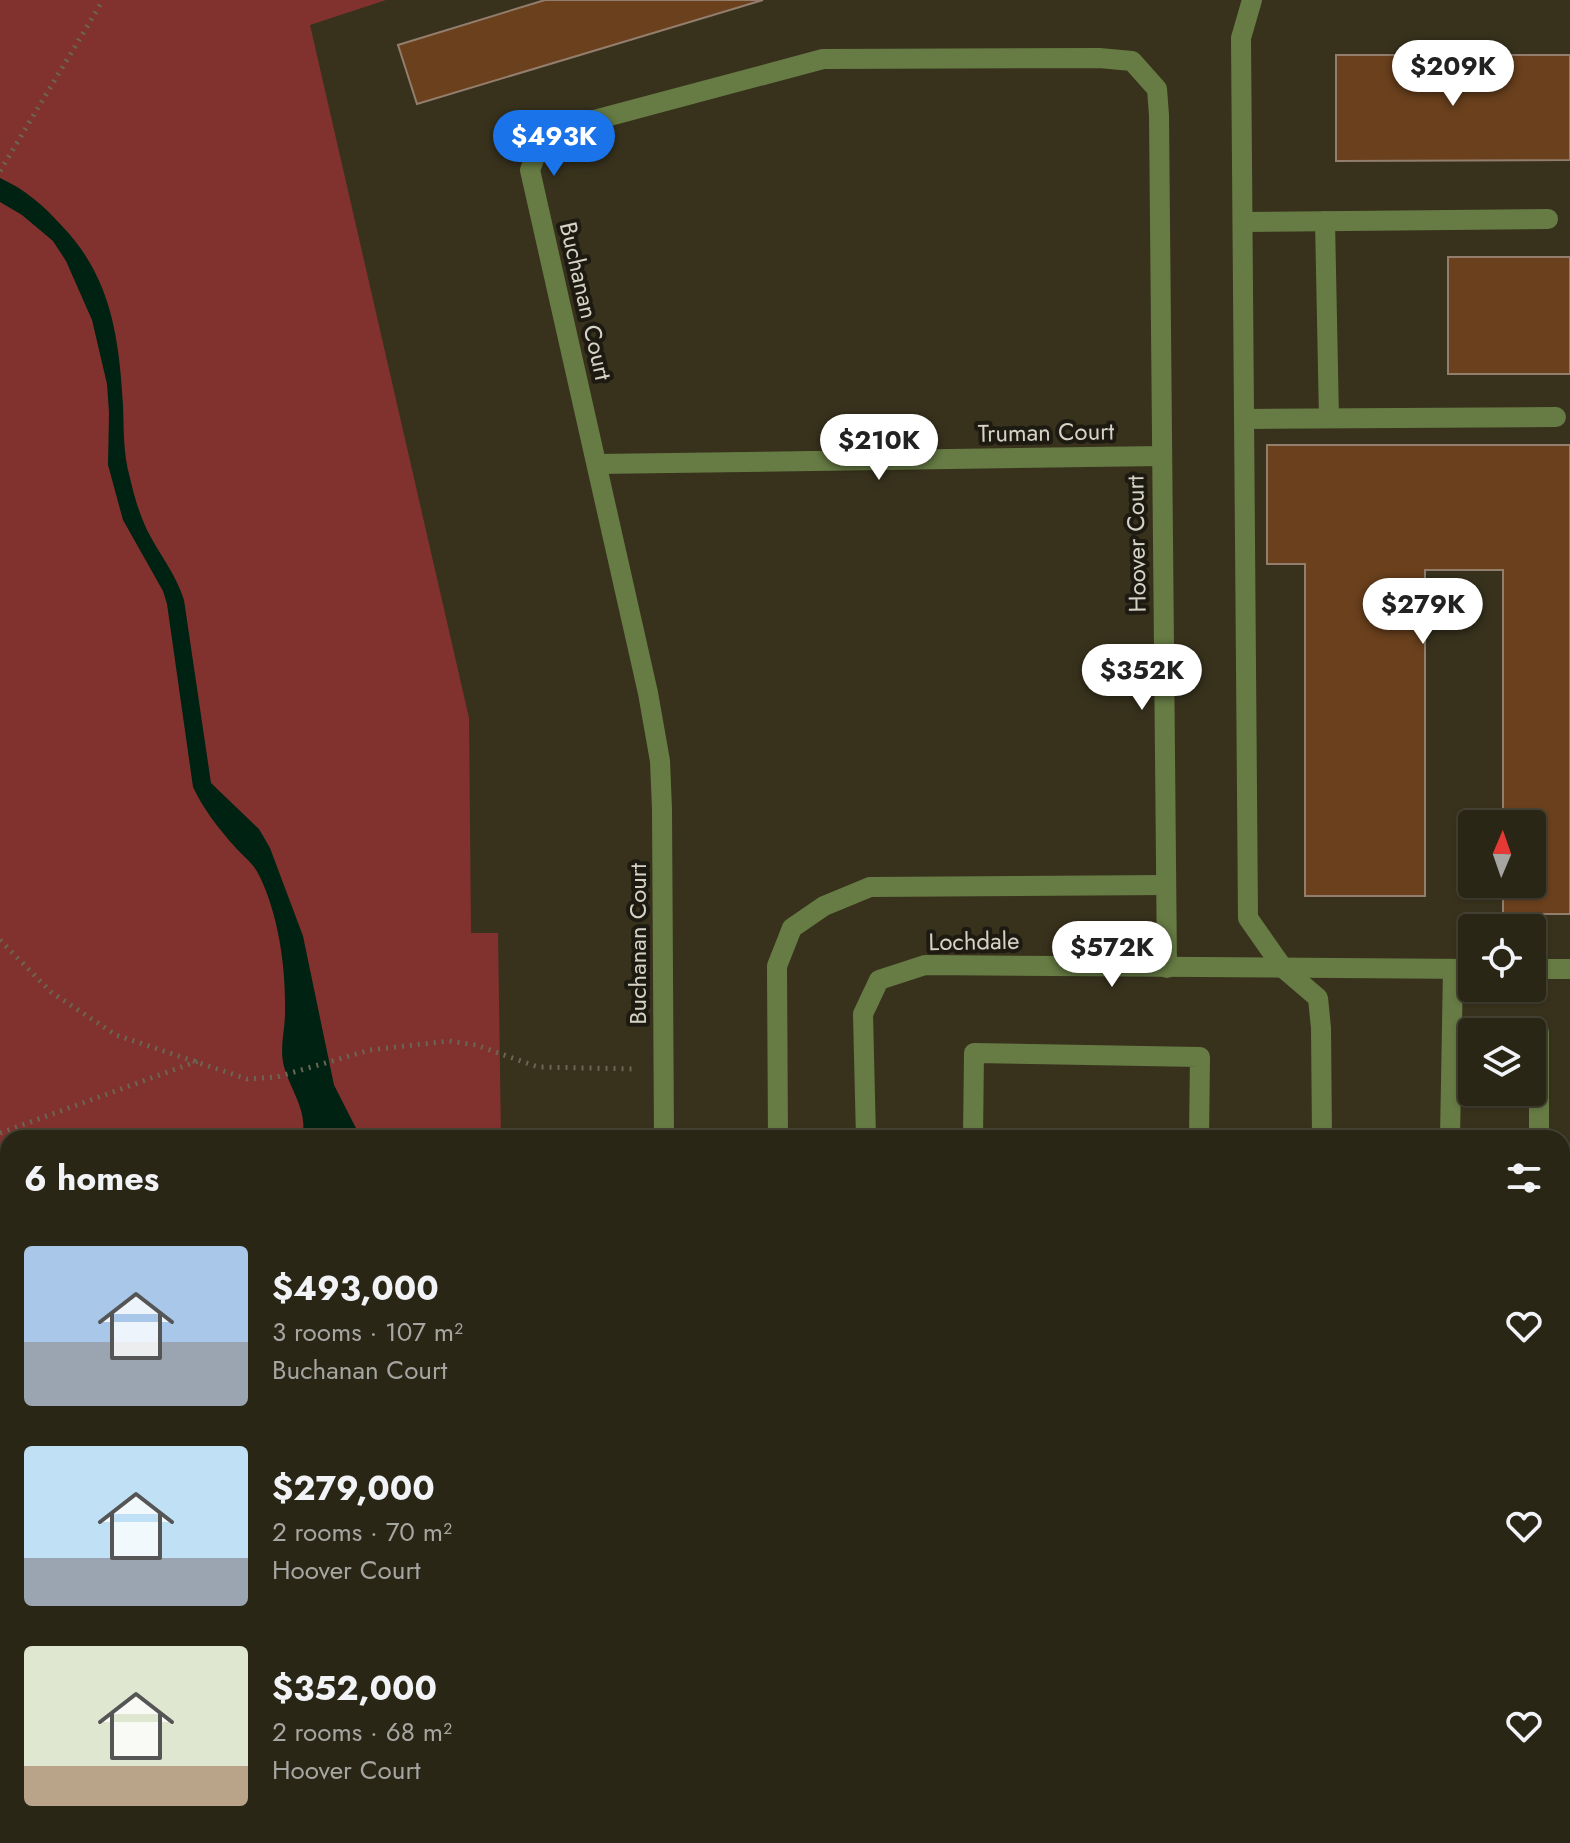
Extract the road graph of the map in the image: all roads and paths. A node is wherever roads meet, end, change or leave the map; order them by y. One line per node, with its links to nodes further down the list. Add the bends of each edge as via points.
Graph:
1 (103, 0): 3 (path)
2 (1252, 0): 6 (street, via 1241,38)
3 (0, 171)
4 (1548, 219): 5 (street)
5 (1325, 221): 6 (street); 8 (street)
6 (1243, 222): 9 (street)
7 (1556, 417): 8 (street)
8 (1329, 418): 9 (street)
9 (1244, 419): 15 (street, via 1248,918)
10 (1161, 456): 11 (street, Truman Court); 11 (street, Buchanan Court, via 1157,89 1132,61 1099,58 823,59 572,126 540,144 530,170); 12 (street, Hoover Court)
11 (597, 464): 21 (street, Buchanan Court, via 660,761)
12 (1166, 885): 14 (street, Hoover Court); 25 (street, via 870,887 824,906 792,928 777,966)
13 (0, 940): 19 (path, via 51,992 116,1035)
14 (1167, 968): 15 (street, Lochdale); 26 (street, Lochdale, via 925,965 879,980 863,1014)
15 (1283, 968): 16 (street, Lochdale); 29 (street, via 1318,998)
16 (1458, 969)
17 (1546, 969): 18 (street)
18 (1570, 969)
19 (198, 1061): 21 (path, via 247,1079 277,1077 370,1050 449,1041 538,1067); 23 (path)
20 (1458, 1067): 30 (street)
21 (664, 1069): 24 (street, Buchanan Court)
22 (1539, 1106): 31 (street)
23 (8, 1130)
24 (664, 1130)
25 (778, 1130)
26 (866, 1130)
27 (973, 1130): 28 (street, via 974,1053 1200,1057)
28 (1199, 1130)
29 (1322, 1130)
30 (1451, 1130)
31 (1539, 1130)
32 (0, 1570): 33 (street)
33 (0, 1647)

